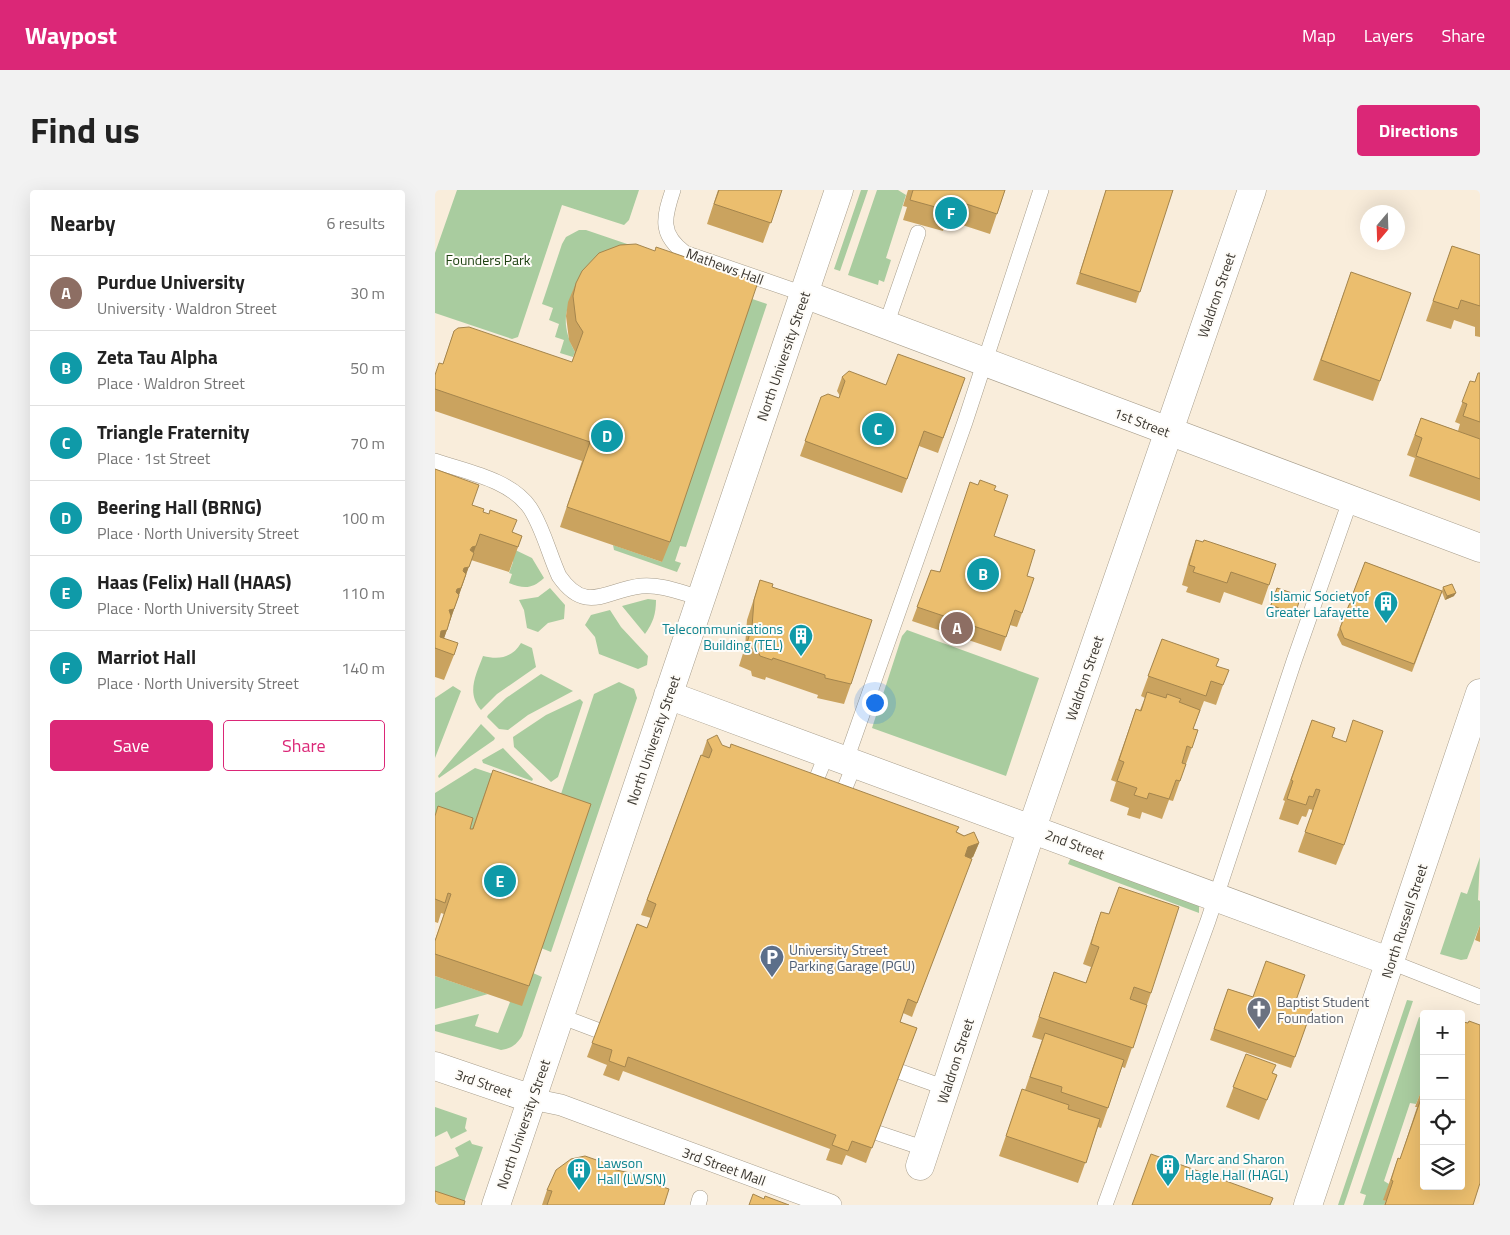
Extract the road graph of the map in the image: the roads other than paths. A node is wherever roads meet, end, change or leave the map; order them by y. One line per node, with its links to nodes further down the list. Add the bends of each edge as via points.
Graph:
1 (673, 190): 6 (lane, Mathews Hall, via 665,224 676,247 685,254)
2 (839, 190): 6 (street, North University Street)
3 (1041, 190): 8 (lane)
4 (1252, 190): 9 (street, Waldron Street)
5 (918, 233): 7 (lane)
6 (804, 294): 7 (street, 1st Street); 13 (street, North University Street)
7 (886, 325): 8 (street, 1st Street)
8 (983, 362): 9 (street, 1st Street); 16 (lane, via 962,431)
9 (1169, 432): 11 (street, 1st Street); 19 (street, Waldron Street)
10 (435, 461): 13 (lane, via 503,485 518,496 530,508 559,576 583,597 598,598 641,586 660,587)
11 (1350, 501): 12 (street, 1st Street); 20 (lane)
12 (1480, 548)
13 (701, 598): 15 (street, North University Street)
14 (1480, 693): 21 (street, North Russell Street)
15 (668, 695): 16 (street, 2nd Street); 23 (street, North University Street)
16 (843, 759): 17 (lane); 18 (lane); 19 (street, 2nd Street)
17 (812, 790)
18 (840, 800)
19 (1032, 828): 20 (street, 2nd Street); 27 (street, Waldron Street)
20 (1216, 896): 21 (street, 2nd Street); 33 (lane)
21 (1391, 962): 22 (lane, 2nd Street); 34 (street, North Russell Street)
22 (1480, 997)
23 (560, 1016): 24 (lane); 28 (street, North University Street)
24 (597, 1030)
25 (435, 1066): 28 (street, 3rd Street)
26 (901, 1072): 27 (lane)
27 (946, 1088): 30 (street, Waldron Street)
28 (532, 1099): 31 (street, North University Street); 32 (street, 3rd Street Mall, via 561,1106)
29 (878, 1133): 30 (lane)
30 (923, 1158)
31 (496, 1205)
32 (831, 1205)
33 (1105, 1205)
34 (1308, 1205)

